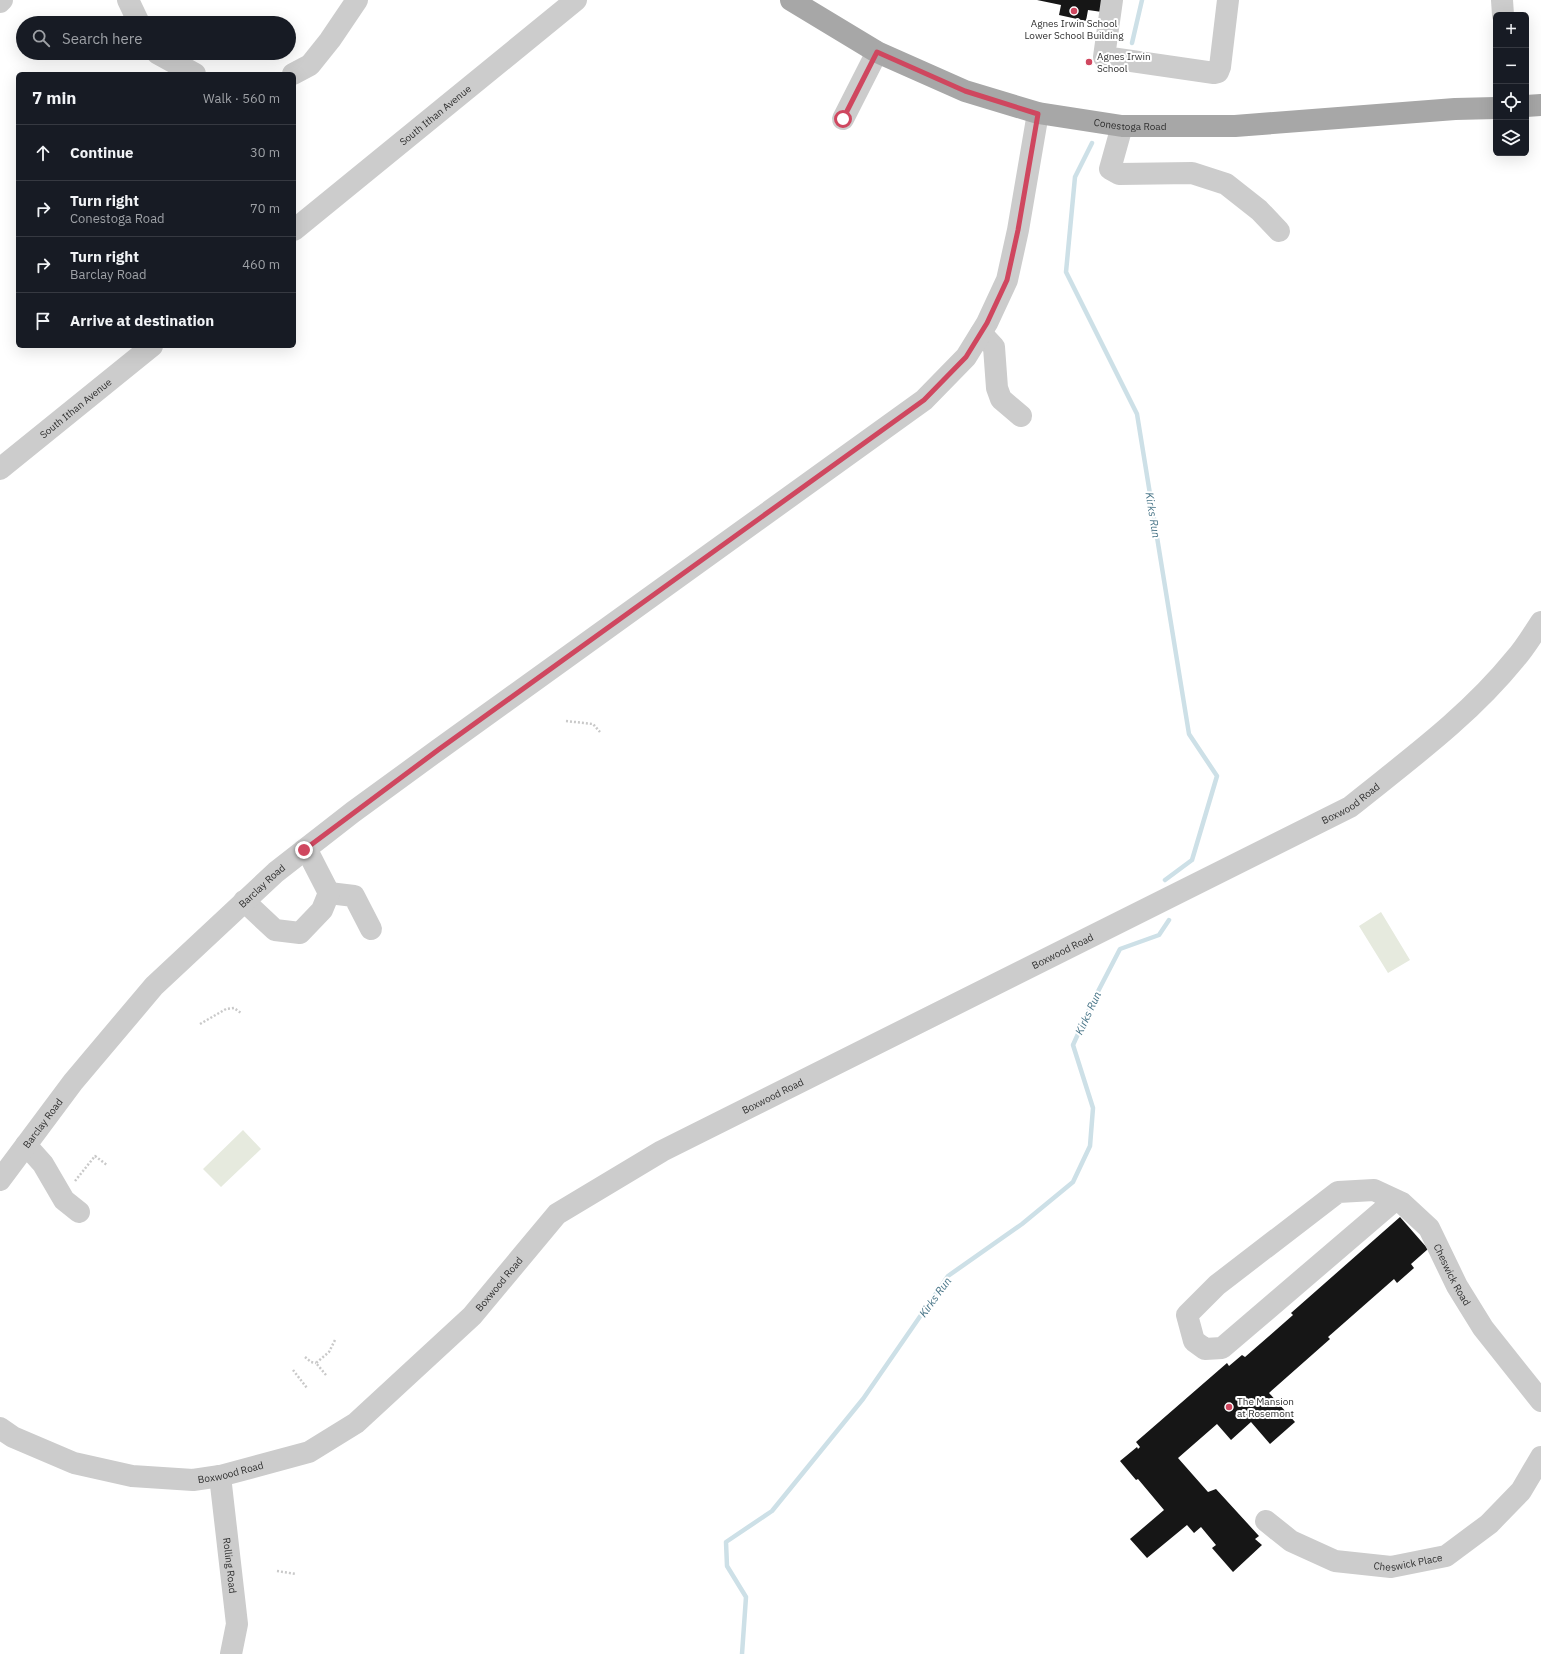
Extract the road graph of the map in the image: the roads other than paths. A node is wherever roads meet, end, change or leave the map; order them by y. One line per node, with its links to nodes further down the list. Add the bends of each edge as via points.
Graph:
1 (128, 0): 9 (street)
2 (357, 0): 13 (street, via 310,65)
3 (576, 0): 20 (street, South Ithan Avenue)
4 (791, 0): 10 (main road, Conestoga Road)
5 (1112, 0): 6 (street, via 1104,57 1214,73 1218,72)
6 (1228, 0)
7 (1502, 0): 8 (street)
8 (1503, 12)
9 (136, 16)
10 (877, 52): 17 (main road, Conestoga Road, via 965,91); 18 (street)
11 (170, 60): 12 (street)
12 (191, 72)
13 (296, 72)
14 (1541, 105): 15 (main road)
15 (1529, 106)
16 (1493, 108): 19 (main road, Conestoga Road, via 1235,126)
17 (1038, 114): 19 (main road, Conestoga Road); 22 (street, Barclay Road, via 1007,280)
18 (843, 119)
19 (1122, 126): 21 (street, via 1110,169 1119,174 1192,173 1226,184 1259,210)
20 (296, 228)
21 (1279, 231)
22 (981, 333): 24 (street, via 994,347 997,388 1001,399); 27 (street, Barclay Road, via 966,357 924,400 438,750)
23 (150, 348): 25 (street, South Ithan Avenue)
24 (1021, 416)
25 (0, 469)
26 (1541, 622): 38 (street, Boxwood Road, via 1516,659 1482,696 1436,738 1350,807 662,1151 557,1214 472,1316 356,1423 309,1452)
27 (304, 850): 28 (street, via 311,858); 29 (street, Barclay Road)
28 (329, 893): 29 (street, via 322,910 300,934 275,930); 30 (street, via 354,896)
29 (244, 901): 31 (street, Barclay Road, via 154,986 73,1082)
30 (371, 929)
31 (26, 1145): 32 (street, Barclay Road); 34 (street, via 43,1164 64,1200)
32 (0, 1180)
33 (1395, 1200): 33 (street, Cheswick Road, via 1374,1190 1338,1192 1217,1285 1187,1315 1194,1341 1205,1349 1222,1348); 35 (street, Cheswick Road, via 1402,1203 1429,1228 1457,1286 1483,1328)
34 (79, 1212)
35 (1541, 1401)
36 (0, 1428): 38 (street, Boxwood Road, via 13,1437 74,1464 132,1476 193,1480)
37 (1541, 1458): 39 (street, Cheswick Place, via 1521,1491 1489,1524 1446,1556 1391,1567 1336,1561 1291,1541)
38 (220, 1476): 40 (street, Rolling Road, via 237,1624)
39 (1266, 1521)
40 (231, 1654)

